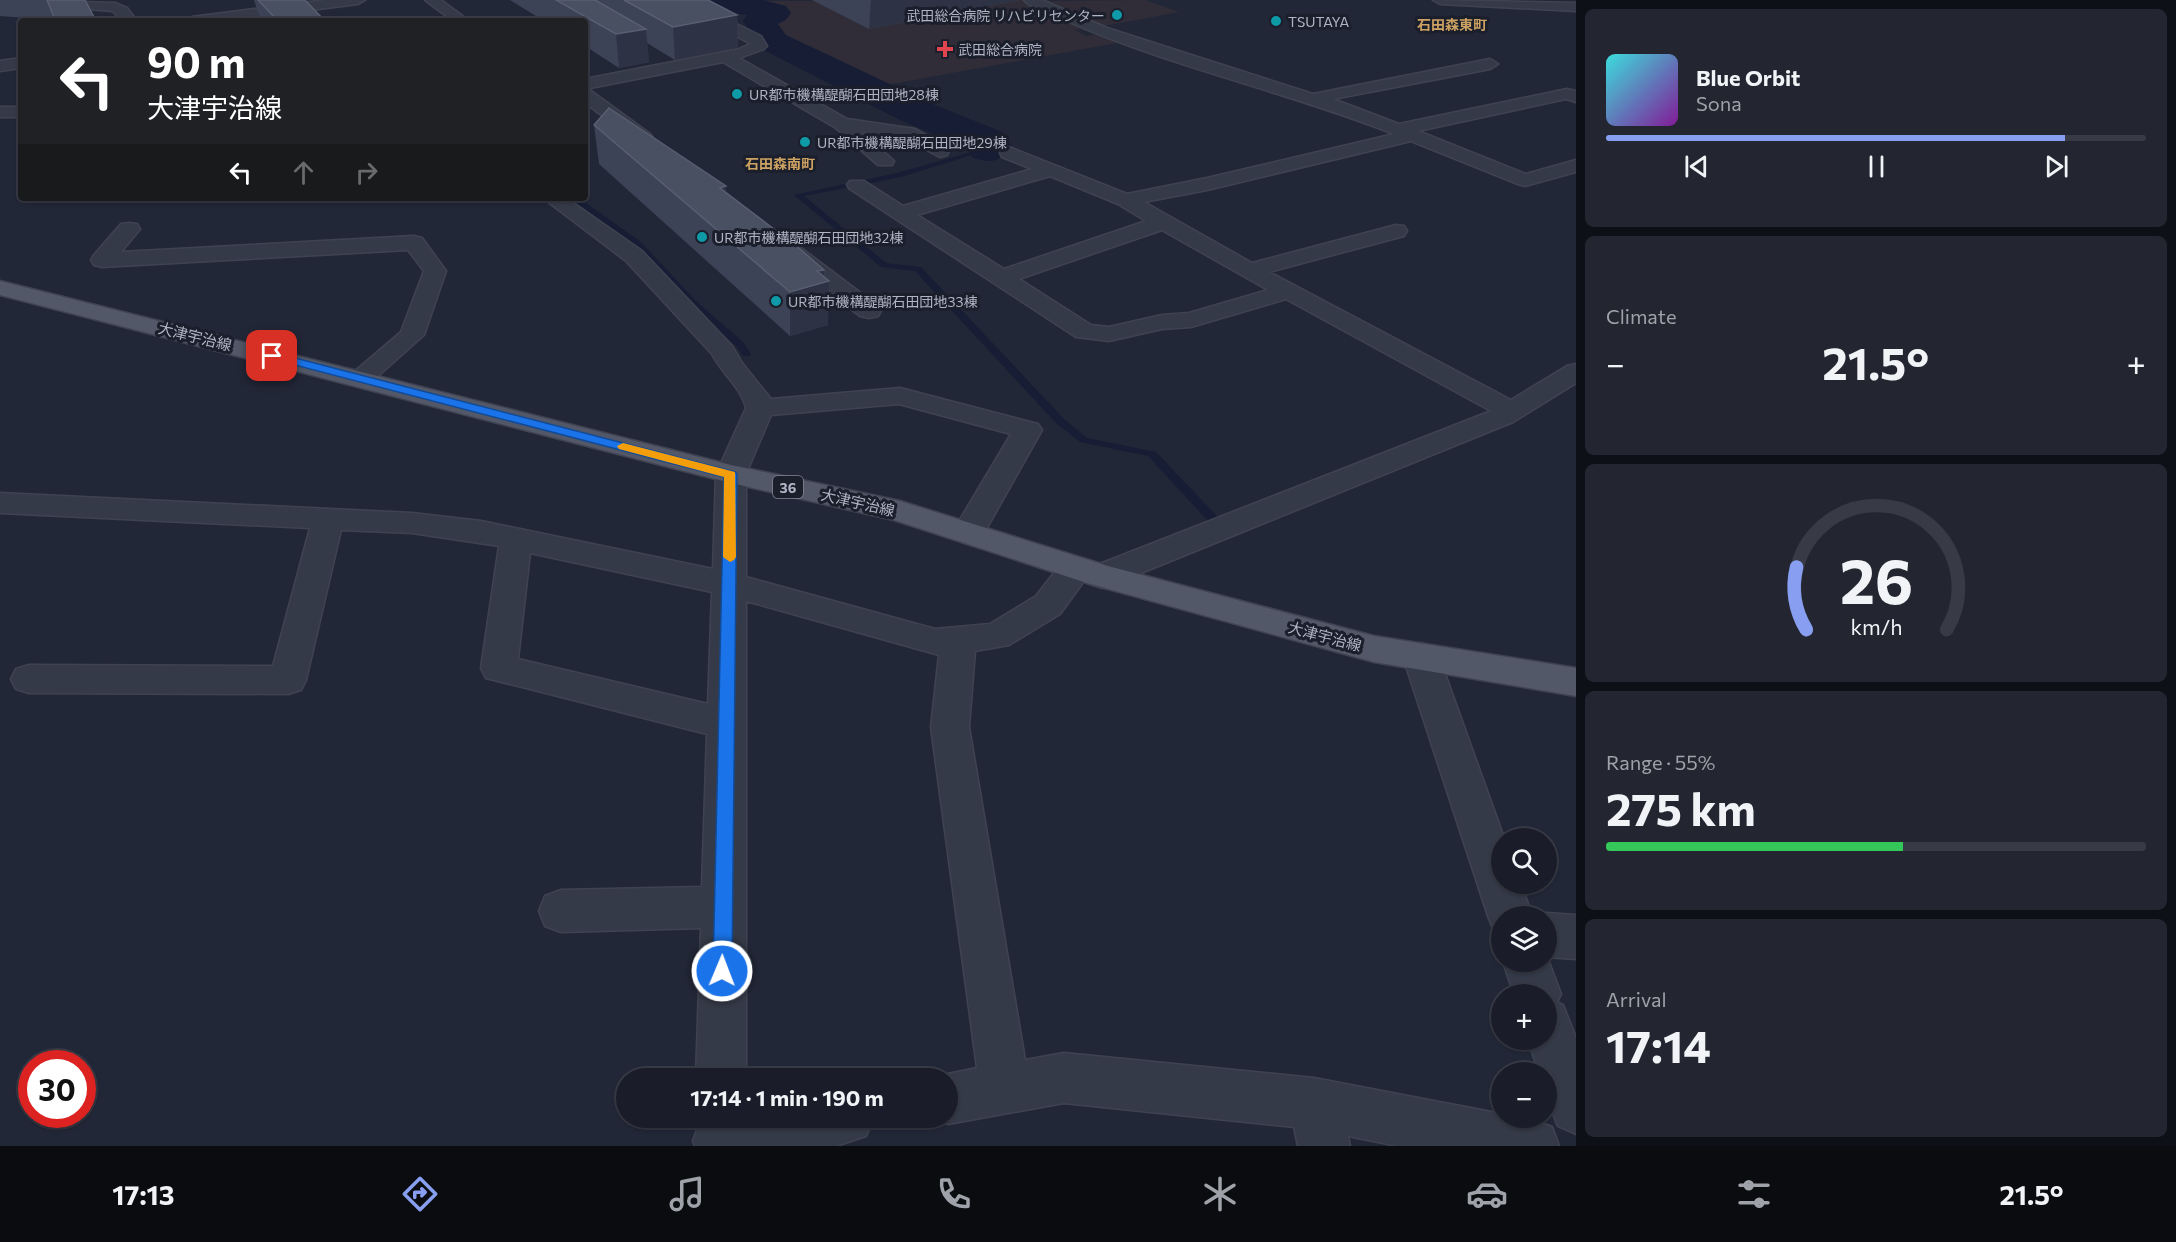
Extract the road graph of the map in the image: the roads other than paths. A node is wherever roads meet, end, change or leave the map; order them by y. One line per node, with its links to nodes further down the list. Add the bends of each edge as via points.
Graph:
1 (23, 0): 10 (street, via 115,7)
2 (358, 0): 7 (street)
3 (432, 0): 13 (street)
4 (676, 0): 15 (street, via 760,42 743,53)
5 (1031, 0): 23 (street, via 1102,31)
6 (1440, 0): 9 (street)
7 (336, 1): 8 (street)
8 (310, 6): 11 (street); 12 (street)
9 (1576, 7)
10 (128, 18)
11 (216, 18)
12 (321, 18)
13 (458, 18)
14 (651, 54): 19 (street)
15 (724, 57): 19 (street); 26 (street)
16 (18, 63): 18 (street)
17 (1490, 64): 23 (street)
18 (0, 66)
19 (671, 66): 20 (street)
20 (588, 83)
21 (588, 97): 29 (street)
22 (1576, 97): 27 (street, via 1567,94)
23 (1312, 98): 27 (street)
24 (0, 112): 25 (street)
25 (18, 112)
26 (842, 123): 28 (street, via 909,133); 31 (street)
27 (1407, 132): 32 (street, via 1525,180); 35 (street)
28 (940, 151)
29 (663, 152)
30 (1009, 153): 34 (street)
31 (885, 161)
32 (1576, 166)
33 (1177, 167): 35 (street)
34 (1051, 170): 37 (street); 39 (street)
35 (1208, 184): 37 (street)
36 (857, 186): 39 (street)
37 (1125, 200): 40 (street)
38 (557, 201): 51 (street, via 634,256 723,351 758,399)
39 (900, 213): 45 (street)
40 (1164, 222): 44 (street); 45 (street)
41 (129, 230): 50 (street, via 102,260 414,243 435,271 412,335)
42 (1396, 231): 44 (street)
43 (775, 239): 48 (street)
44 (1250, 270): 47 (street)
45 (1001, 278): 47 (street, via 1085,332 1109,334 1191,320)
46 (0, 288): 50 (main road, 大津宇治線 / 36)
47 (1288, 291): 52 (street)
48 (869, 311)
49 (1576, 372): 52 (street)
50 (360, 378): 53 (main road, 大津宇治線 / 36)
51 (760, 408): 53 (street); 56 (street, via 900,396 1028,429)
52 (1512, 411): 58 (street)
53 (731, 474): 56 (main road, 大津宇治線 / 36, via 900,511); 59 (street)
54 (0, 503): 55 (street)
55 (328, 519): 57 (street, via 411,523); 62 (street, via 288,680)
56 (968, 533): 58 (main road, 大津宇治線 / 36)
57 (516, 540): 59 (street); 64 (street, via 499,668)
58 (1089, 572): 60 (street, via 1048,605 997,636); 61 (main road, 大津宇治線 / 36, via 1374,649)
59 (729, 584): 60 (street, via 935,642); 64 (street)
60 (958, 640): 72 (street, via 950,727)
61 (1421, 657): 63 (main road, 大津宇治線 / 36); 65 (street)
62 (29, 679)
63 (1576, 682)
64 (727, 724): 66 (street)
65 (1507, 906)
66 (724, 907): 67 (street); 71 (street)
67 (561, 911)
68 (1557, 935): 69 (street)
69 (1576, 937)
70 (1556, 1050): 74 (street)
71 (721, 1068)
72 (1005, 1089): 73 (street); 75 (street, via 1064,1078)
73 (958, 1097)
74 (1576, 1108)
75 (1319, 1125): 78 (street)
76 (773, 1128): 77 (street)
77 (720, 1135)
78 (1533, 1146)

